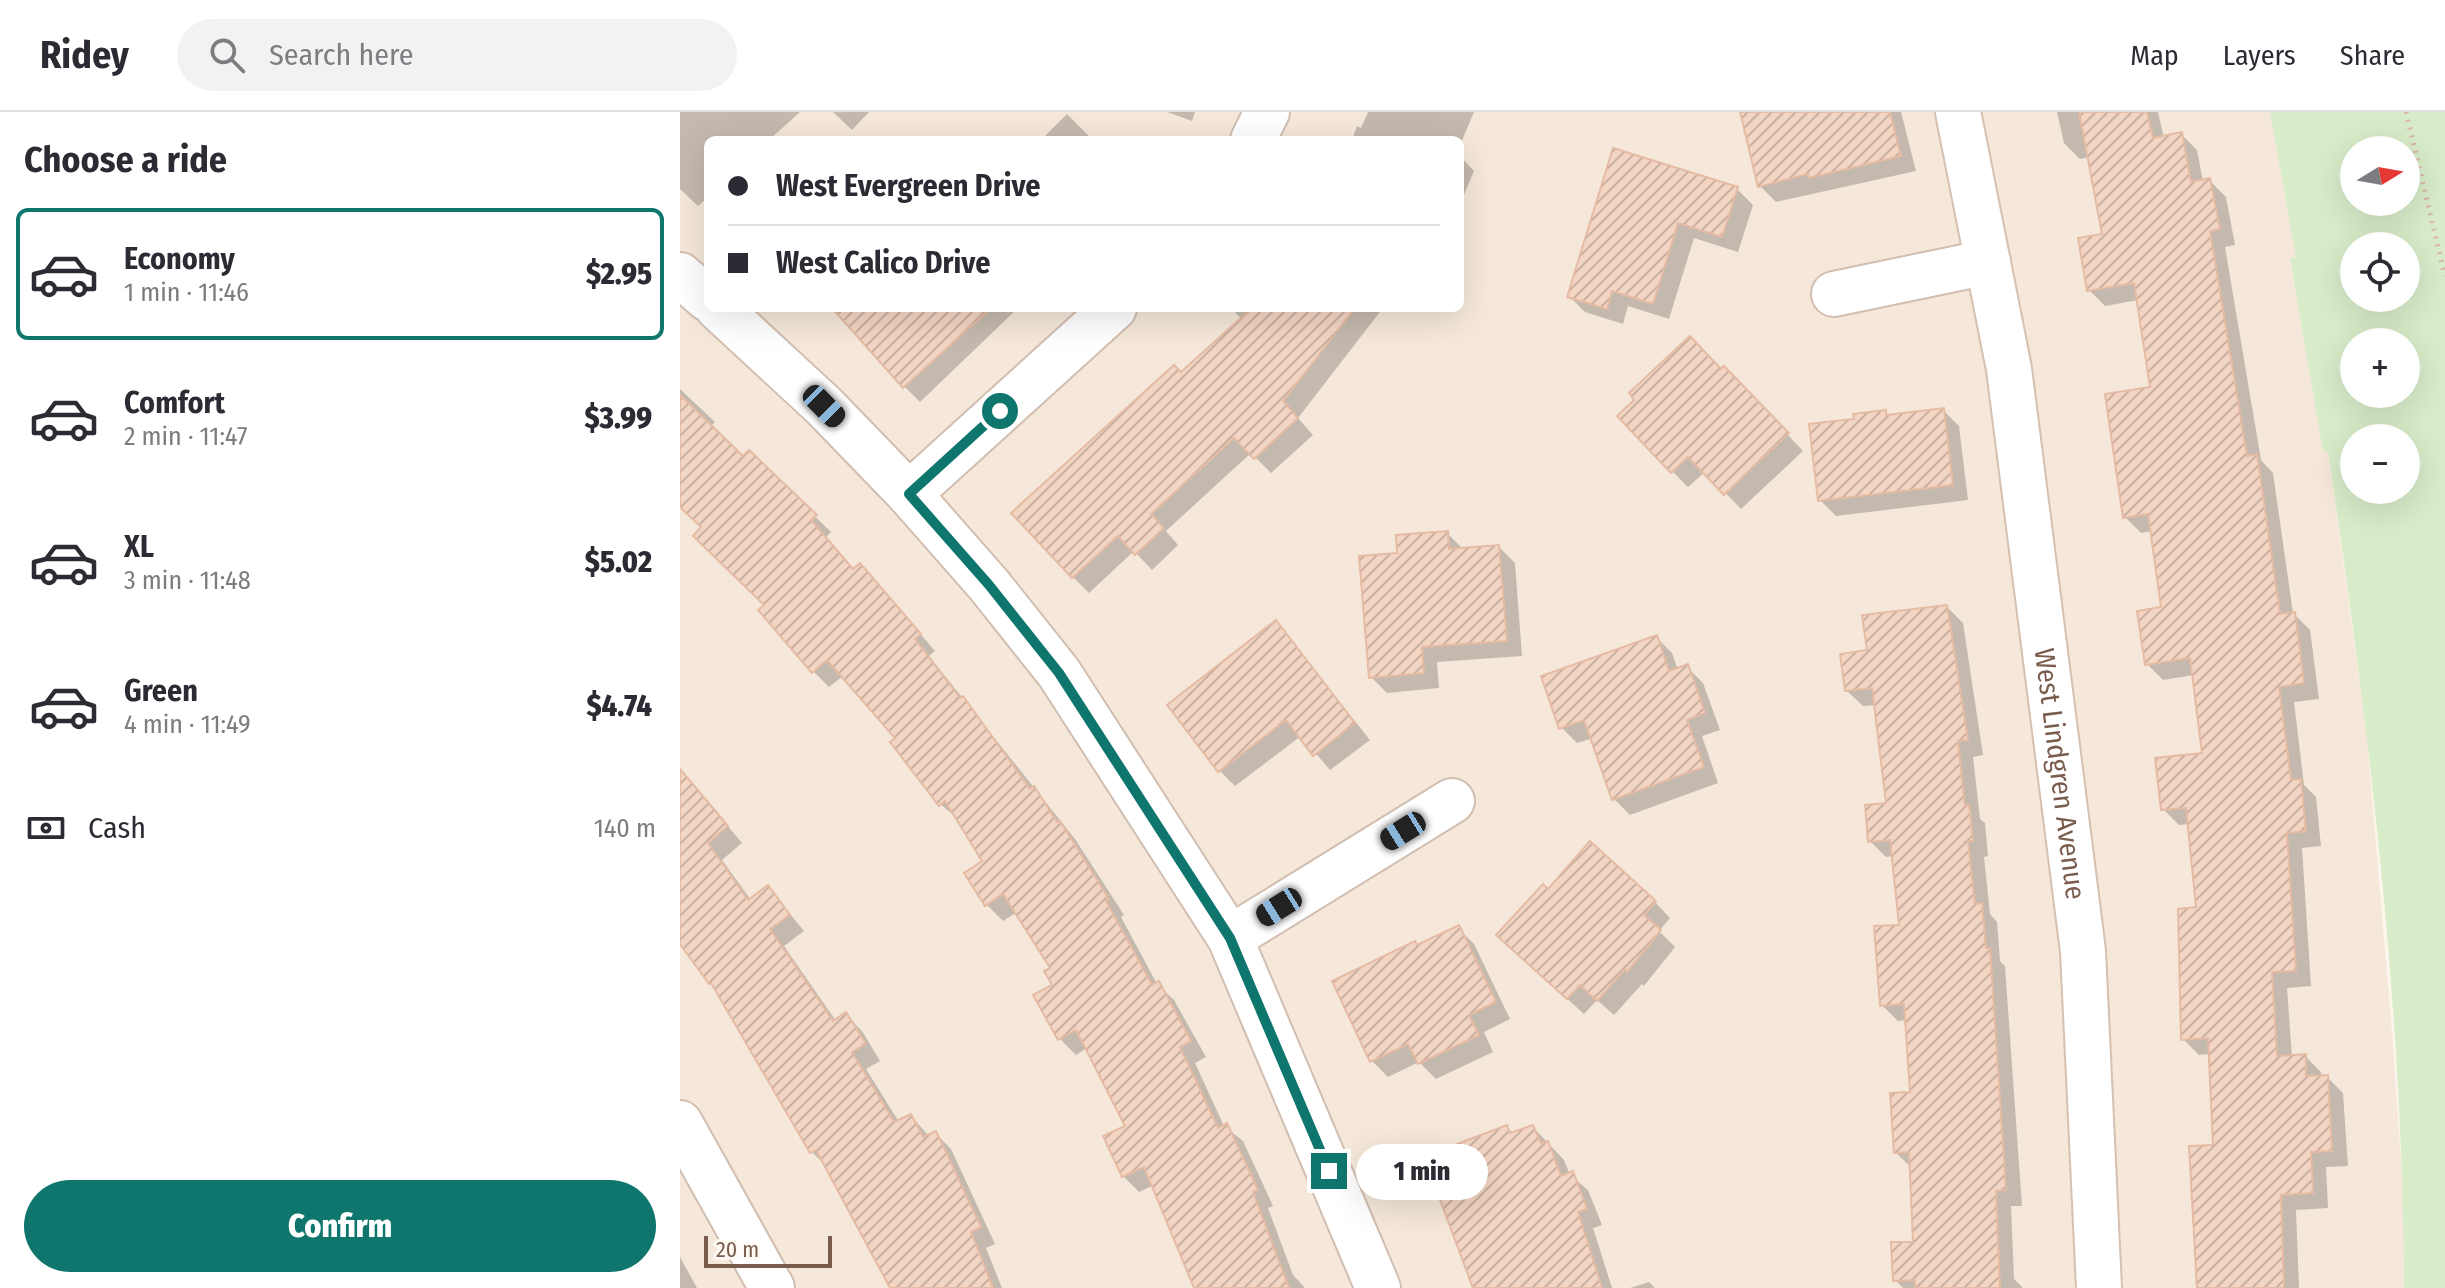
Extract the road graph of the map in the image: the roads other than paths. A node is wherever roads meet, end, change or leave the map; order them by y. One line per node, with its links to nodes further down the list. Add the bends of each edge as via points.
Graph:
1 (1267, 112): 3 (street)
2 (1958, 112): 4 (street, West Lindgren Avenue)
3 (1255, 136)
4 (1988, 262): 6 (street); 16 (street, West Lindgren Avenue, via 2009,369 2083,951)
5 (680, 275): 7 (street)
6 (1834, 294)
7 (704, 296)
8 (722, 312): 10 (street)
9 (1110, 312): 10 (street)
10 (909, 494): 12 (street, via 1059,673)
11 (1452, 801): 12 (street)
12 (1230, 938): 15 (street)
13 (680, 1123): 14 (street)
14 (772, 1288)
15 (1378, 1288)
16 (2099, 1288)

